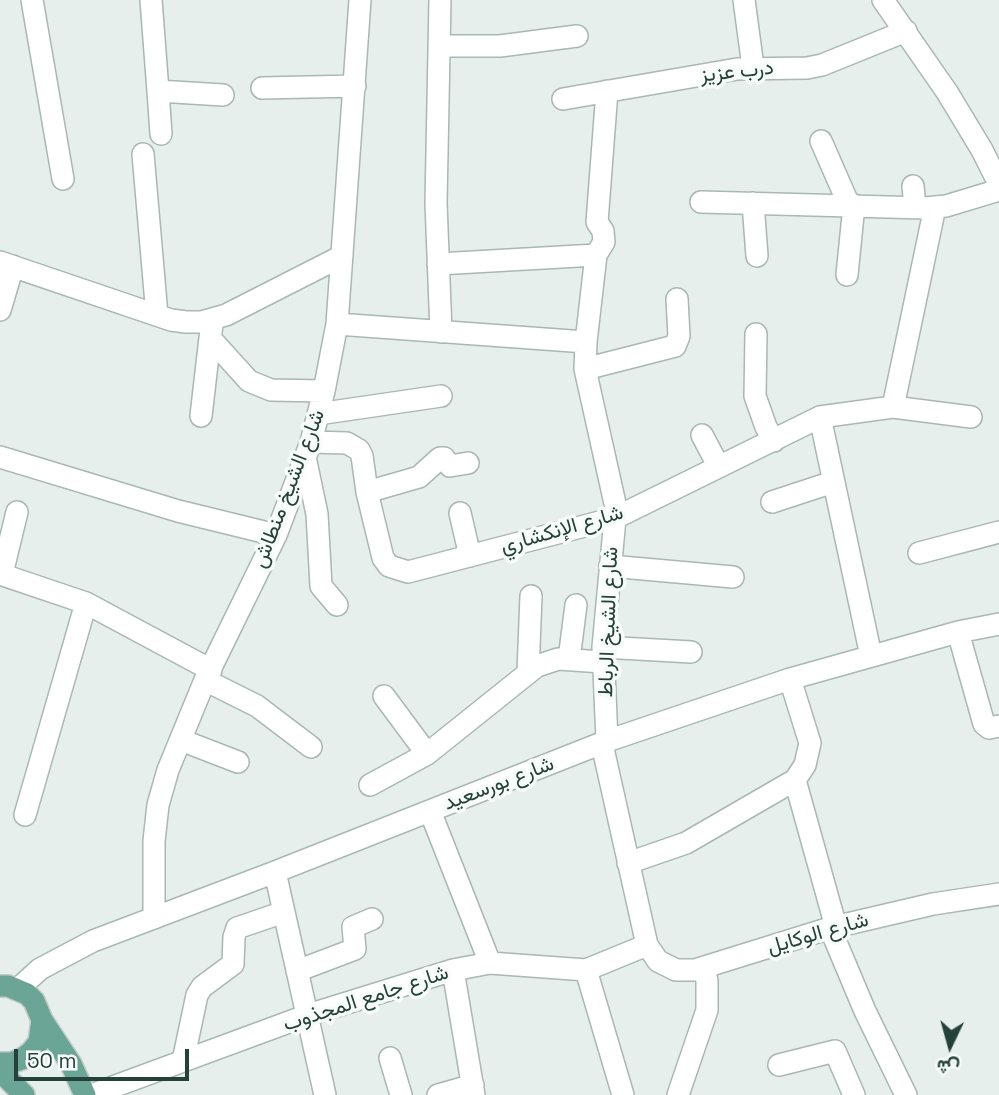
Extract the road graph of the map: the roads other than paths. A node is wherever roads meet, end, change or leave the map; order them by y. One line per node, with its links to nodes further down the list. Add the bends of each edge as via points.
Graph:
1 (32, 0): 21 (street)
2 (151, 0): 13 (street)
3 (360, 0): 11 (street, شارع الشيخ منطاش)
4 (440, 0): 9 (street)
5 (744, 0): 10 (street)
6 (883, 0): 7 (street)
7 (906, 31): 10 (street, درب عزيز, via 822,65); 19 (street)
8 (578, 36): 9 (street, via 500,46)
9 (440, 46): 32 (street)
10 (753, 67): 14 (street, درب عزيز)
11 (355, 86): 12 (street); 29 (street, شارع الشيخ منطاش)
12 (262, 88)
13 (158, 91): 15 (street); 17 (street)
14 (607, 91): 16 (street, درب عزيز); 28 (street, شارع الشيخ الرباط, via 597,222 604,242)
15 (223, 95)
16 (563, 99)
17 (161, 134)
18 (821, 141): 27 (street)
19 (991, 152): 22 (street)
20 (143, 154): 36 (street)
21 (63, 179)
22 (999, 184)
23 (999, 190): 24 (street, via 946,206)
24 (921, 200): 27 (street); 45 (street)
25 (701, 202): 26 (street)
26 (753, 203): 27 (street); 30 (street)
27 (851, 205): 33 (street)
28 (596, 255): 32 (street); 41 (street, شارع الشيخ الرباط)
29 (342, 256): 37 (street, شارع الشيخ منطاش); 38 (street)
30 (757, 256)
31 (6, 264): 35 (street); 36 (street)
32 (439, 264): 39 (street)
33 (847, 275)
34 (677, 299): 42 (street, via 679,336 675,346)
35 (0, 310)
36 (157, 315): 38 (street)
37 (337, 324): 39 (street); 43 (street, شارع الشيخ منطاش)
38 (212, 328): 43 (street, via 240,372 260,387); 47 (street)
39 (441, 332): 41 (street)
40 (755, 334): 51 (street, via 755,396)
41 (586, 342): 42 (street, شارع الشيخ الرباط)
42 (585, 369): 61 (street, شارع الشيخ الرباط, via 615,499)
43 (324, 391): 46 (street, شارع الشيخ منطاش)
44 (440, 396): 46 (street)
45 (893, 407): 48 (street, شارع الإنكشاري); 49 (street, شارع الإنكشاري)
46 (318, 414): 52 (street, شارع الشيخ منطاش)
47 (201, 416)
48 (971, 416)
49 (821, 417): 51 (street, شارع الإنكشاري); 56 (street)
50 (702, 435): 55 (street)
51 (774, 441): 55 (street, شارع الإنكشاري)
52 (308, 449): 57 (street, شارع الإنكشاري, via 347,443 359,450); 63 (street, شارع الشيخ منطاش); 71 (street, via 321,586)
53 (0, 457): 63 (street, via 178,511)
54 (468, 463): 57 (street, via 450,466 440,458 419,477)
55 (719, 467): 61 (street, شارع الإنكشاري)
56 (833, 482): 58 (street); 77 (street)
57 (367, 492): 65 (street, شارع الإنكشاري, via 389,566 408,572)
58 (772, 502)
59 (17, 512): 67 (street)
60 (460, 513): 65 (street)
61 (615, 518): 65 (street, شارع الإنكشاري); 66 (street, شارع الشيخ الرباط)
62 (999, 532): 64 (street)
63 (276, 535): 80 (street, شارع الشيخ منطاش)
64 (919, 553)
65 (470, 556)
66 (610, 566): 68 (street); 76 (street, شارع الشيخ الرباط)
67 (1, 574): 70 (street)
68 (733, 577)
69 (531, 596): 79 (street)
70 (86, 603): 80 (street); 92 (street)
71 (337, 605)
72 (576, 605): 78 (street)
73 (999, 624): 74 (street, شارع بورسعيد)
74 (958, 632): 77 (street, شارع بورسعيد); 83 (street, via 984,724)
75 (691, 652): 76 (street)
76 (603, 654): 78 (street); 85 (street, شارع الشيخ الرباط)
77 (871, 656): 81 (street, شارع بورسعيد)
78 (569, 659): 79 (street, via 547,662)
79 (528, 672): 87 (street)
80 (208, 675): 84 (street, شارع الشيخ منطاش); 86 (street)
81 (790, 679): 85 (street, شارع بورسعيد); 89 (street, via 810,743 805,765)
82 (384, 696): 87 (street)
83 (999, 726)
84 (181, 740): 88 (street); 97 (street, شارع الشيخ منطاش, via 158,806)
85 (604, 742): 91 (street, شارع بورسعيد); 93 (street, شارع الشيخ الرباط)
86 (312, 747)
87 (427, 754): 90 (street)
88 (237, 762)
89 (795, 780): 93 (street, via 685,843); 99 (street)
90 (370, 785)
91 (430, 811): 94 (street, شارع بورسعيد); 101 (street)
92 (25, 815)
93 (628, 863): 100 (street, شارع الشيخ الرباط)
94 (275, 872): 96 (street); 97 (street, شارع بورسعيد)
95 (999, 894): 99 (street, شارع الوكايل)
96 (284, 912): 105 (street); 110 (street, via 237,928 233,964 197,995)
97 (155, 918): 106 (street, شارع بورسعيد, via 93,941)
98 (372, 919): 105 (street, via 353,927 355,949)
99 (833, 928): 102 (street, شارع الوكايل); 124 (street, via 865,1011)
100 (647, 945): 102 (street, شارع الوكايل, via 659,961 676,970); 104 (street, شارع جامع المجذوب)
101 (490, 963): 103 (street, شارع جامع المجذوب); 104 (street, شارع جامع المجذوب)
102 (704, 967): 122 (street, via 707,1010)
103 (453, 970): 107 (street, شارع جامع المجذوب); 114 (street)
104 (586, 970): 121 (street)
105 (298, 971): 107 (street)
106 (9, 987): 108 (main road, via 34,1001)
107 (308, 1015): 110 (street, شارع جامع المجذوب); 118 (street)
108 (42, 1020): 111 (main road, via 31,1052 22,1059); 116 (main road)
109 (390, 1058): 119 (street)
110 (183, 1061): 117 (street, شارع جامع المجذوب)
111 (0, 1063)
112 (779, 1065): 123 (street, via 833,1050)
113 (0, 1070): 115 (main road)
114 (474, 1090): 120 (street)
115 (24, 1095)
116 (85, 1095)
117 (91, 1095)
118 (325, 1095)
119 (401, 1095)
120 (438, 1095)
121 (623, 1095)
122 (678, 1095)
123 (854, 1095)
124 (906, 1095)

